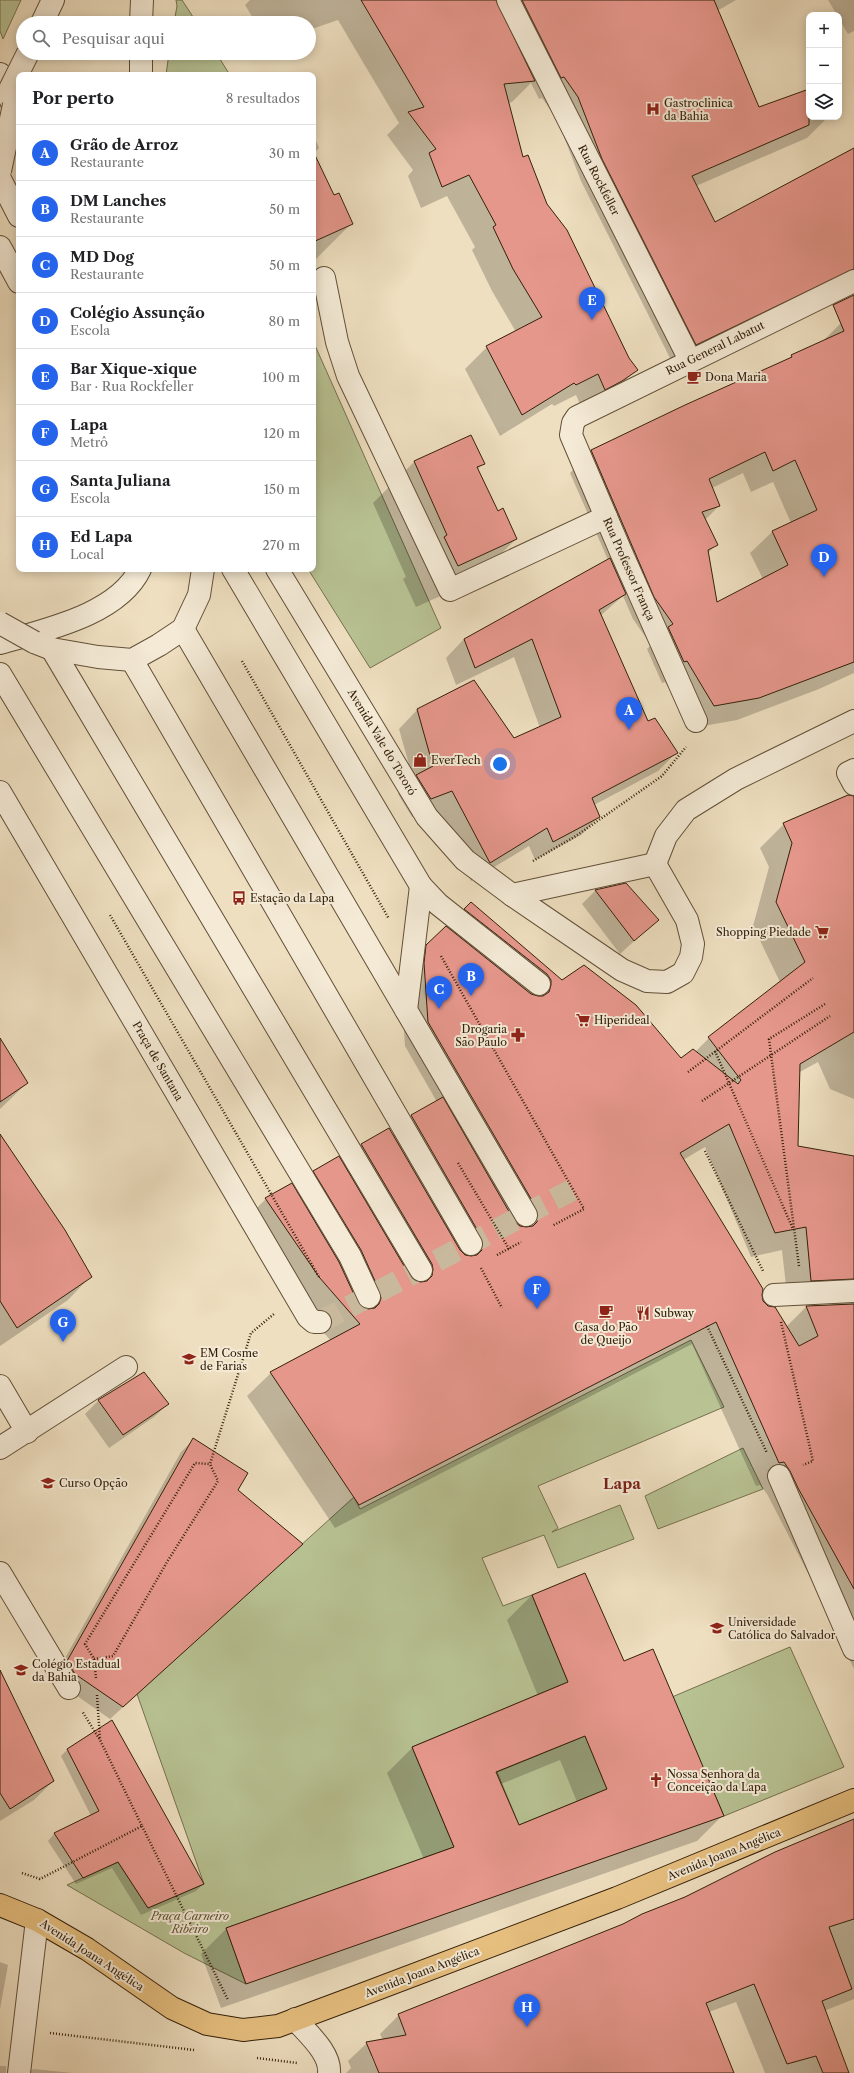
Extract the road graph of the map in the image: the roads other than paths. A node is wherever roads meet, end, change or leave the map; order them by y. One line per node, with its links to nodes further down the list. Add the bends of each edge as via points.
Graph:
1 (53, 0): 4 (street)
2 (142, 0): 5 (street)
3 (508, 0): 20 (street, Rua Rockfeller)
4 (45, 16)
5 (141, 16)
6 (141, 60): 7 (street)
7 (141, 72)
8 (0, 74): 12 (street)
9 (16, 80): 11 (street, bridge)
10 (16, 97): 13 (street, bridge)
11 (0, 108)
12 (16, 111)
13 (0, 171)
14 (0, 179): 15 (street)
15 (16, 210)
16 (0, 247): 17 (street)
17 (16, 276)
18 (324, 278): 22 (street, via 337,342 348,376 450,590)
19 (854, 281): 20 (street, Rua General Labatut)
20 (690, 360): 21 (street, Rua General Labatut)
21 (577, 417): 22 (street, Rua Professor França, via 571,435)
22 (606, 517): 33 (street, Rua Professor França)
23 (138, 572): 29 (street, via 120,594 75,621)
24 (203, 572): 28 (street, via 199,595)
25 (235, 572): 39 (street)
26 (279, 572): 40 (street, Avenida Vale do Tororó, via 428,817 465,860)
27 (0, 623): 30 (street, bridge)
28 (183, 629): 31 (street, via 159,646); 42 (street)
29 (0, 643)
30 (43, 645): 31 (street, via 98,657); 45 (street)
31 (132, 660): 44 (street)
32 (0, 674): 48 (street, via 350,1256)
33 (696, 720)
34 (854, 721): 38 (street, via 736,779 686,810 666,836)
35 (854, 770): 36 (street, via 848,772)
36 (854, 784)
37 (0, 792): 49 (street, Praça de Santana, via 308,1317 314,1322)
38 (655, 864): 40 (street); 40 (street, Avenida Vale do Tororó, via 687,920 693,944 691,957 683,973 667,982 647,981 622,970)
39 (421, 886): 41 (street, via 438,904); 42 (street)
40 (512, 895)
41 (539, 984)
42 (406, 1010): 43 (street)
43 (526, 1215)
44 (471, 1244)
45 (421, 1270)
46 (854, 1291): 47 (street)
47 (774, 1295)
48 (369, 1297)
49 (320, 1322)
50 (126, 1367): 52 (street)
51 (0, 1386): 52 (street)
52 (27, 1432): 53 (street)
53 (0, 1448)
54 (779, 1476): 56 (street)
55 (0, 1573): 57 (street)
56 (854, 1649)
57 (69, 1688)
58 (854, 1800): 61 (main road, Avenida Joana Angélica, via 617,1898)
59 (0, 1905): 60 (main road, Avenida Joana Angélica)
60 (37, 1920): 61 (main road, Avenida Joana Angélica, via 87,1949 172,2008 207,2024 243,2030 278,2026); 63 (street)
61 (295, 2019): 62 (street, via 322,2051)
62 (329, 2070)
63 (19, 2073)

